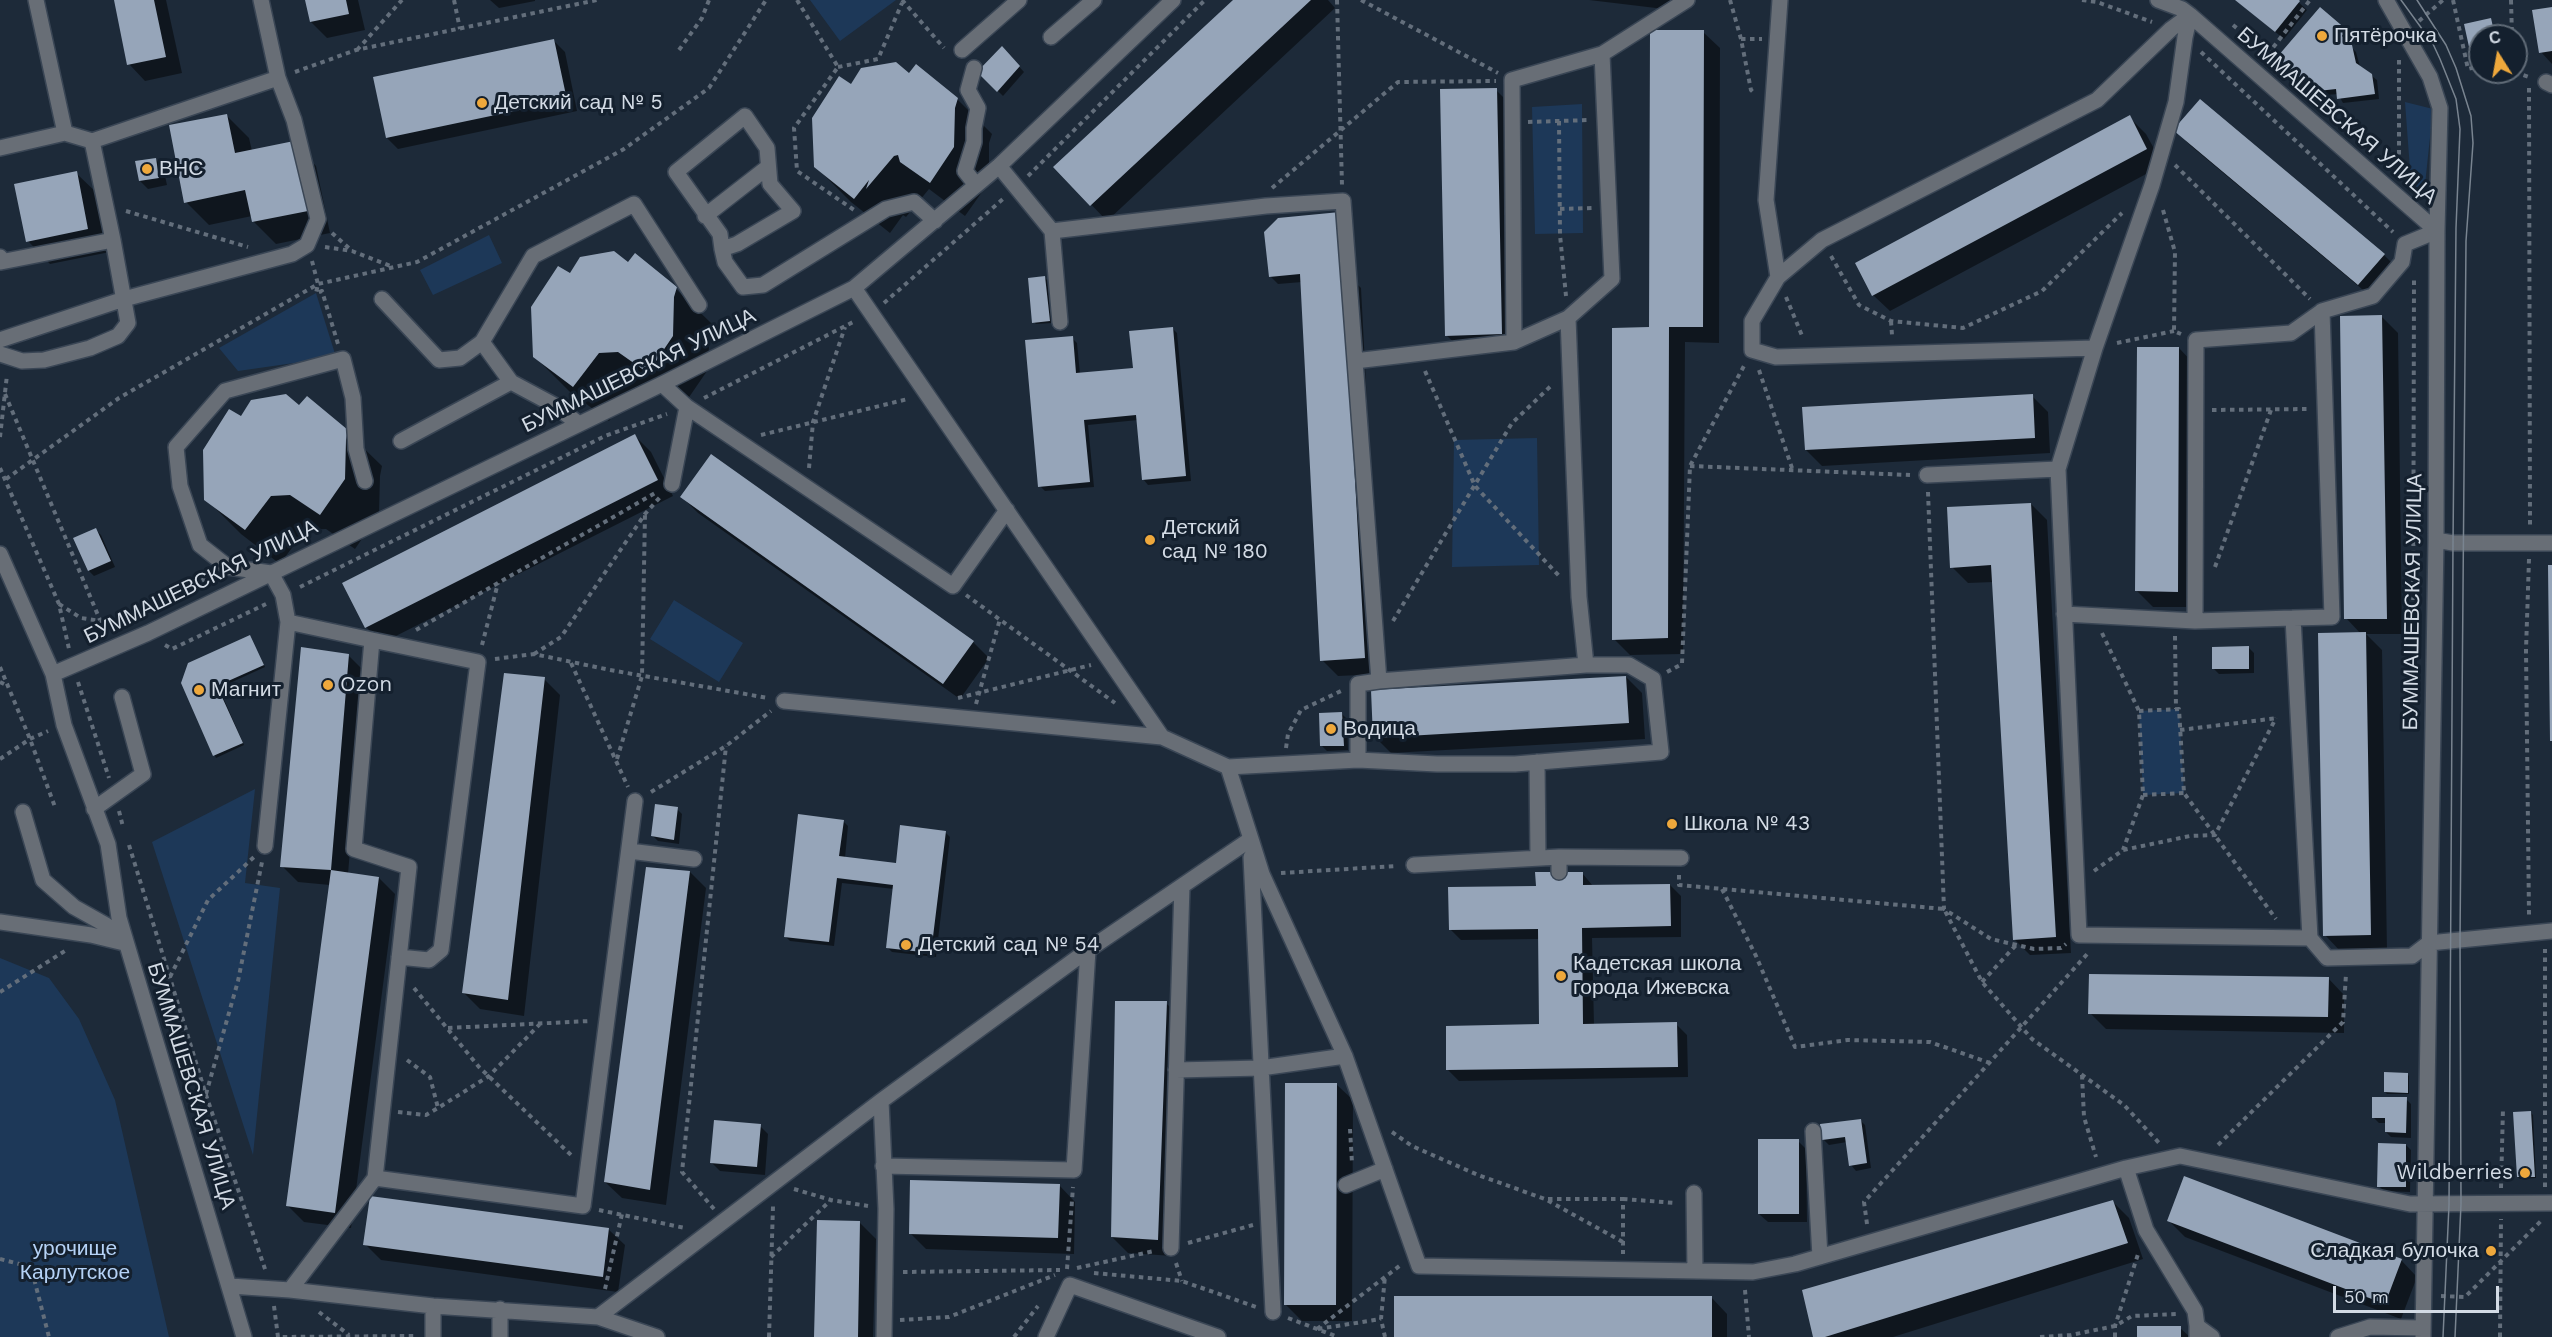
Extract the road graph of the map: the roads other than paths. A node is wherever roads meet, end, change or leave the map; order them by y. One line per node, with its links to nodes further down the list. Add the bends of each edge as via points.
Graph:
1 (36, 0): 17 (street)
2 (261, 0): 16 (street)
3 (1019, 0): 13 (street)
4 (1173, 0): 20 (street, БУММАШЕВСКАЯ УЛИЦА)
5 (1687, 0): 14 (street)
6 (1780, 0): 30 (street, via 1766,200)
7 (2158, 0): 10 (street, БУММАШЕВСКАЯ УЛИЦА)
8 (2386, 0): 26 (street, via 2430,77 2440,108)
9 (1085, 3): 12 (street)
10 (2190, 15): 11 (street); 26 (street, БУММАШЕВСКАЯ УЛИЦА)
11 (2178, 33): 30 (street, via 2097,100 1822,240); 41 (street, via 2175,102 2162,152)
12 (1051, 37)
13 (955, 51)
14 (1602, 54): 36 (street, via 1612,279); 40 (street, via 1512,80)
15 (974, 68): 22 (street, via 968,90 978,108 965,171)
16 (278, 78): 18 (street); 32 (street, via 294,120 318,219 307,245 281,257)
17 (65, 133): 18 (street); 19 (street)
18 (92, 141): 27 (street)
19 (0, 148)
20 (999, 166): 22 (street, БУММАШЕВСКАЯ УЛИЦА); 25 (street)
21 (768, 167): 23 (street); 23 (street, via 767,148 745,117 676,172); 28 (street, via 770,184 793,212)
22 (976, 184): 24 (street, БУММАШЕВСКАЯ УЛИЦА)
23 (705, 216): 28 (street, via 720,234)
24 (935, 221): 28 (street, via 914,202 886,210 764,285 743,287 725,262); 31 (street, БУММАШЕВСКАЯ УЛИЦА)
25 (1052, 231): 37 (street); 43 (street, via 1343,201)
26 (2437, 231): 35 (street, via 2406,244 2402,262 2373,296); 54 (street, БУММАШЕВСКАЯ УЛИЦА)
27 (113, 240): 29 (street, via 1,262); 32 (street)
28 (722, 249)
29 (0, 257)
30 (1778, 276): 41 (street, via 1752,321 1752,350 1776,357)
31 (854, 288): 45 (street, БУММАШЕВСКАЯ УЛИЦА); 53 (street)
32 (124, 299): 38 (street); 42 (street, via 128,322 118,336 44,360 22,361)
33 (382, 299): 39 (street, via 439,360 459,358)
34 (699, 304): 39 (street, via 634,204 533,256)
35 (2322, 311): 59 (street, via 2332,617); 60 (street, via 2291,333 2196,340)
36 (1568, 318): 40 (street); 63 (street, via 1579,597)
37 (1060, 322)
38 (0, 340)
39 (482, 342): 44 (street)
40 (1514, 342): 43 (street)
41 (2095, 348): 49 (street)
42 (5, 355)
43 (1355, 361): 65 (street)
44 (510, 382): 47 (street, via 554,405); 48 (street)
45 (662, 384): 46 (street); 47 (street, БУММАШЕВСКАЯ УЛИЦА)
46 (687, 407): 52 (street); 53 (street, via 953,586)
47 (579, 424): 57 (street, БУММАШЕВСКАЯ УЛИЦА)
48 (401, 441)
49 (2058, 470): 50 (street); 58 (street)
50 (1927, 475)
51 (365, 481): 57 (street, via 356,449 353,398 343,359 225,391 176,447 180,486 200,545 228,567)
52 (672, 484)
53 (1007, 510): 68 (street)
54 (2436, 540): 55 (street); 87 (street, БУММАШЕВСКАЯ УЛИЦА)
55 (2552, 543)
56 (0, 554): 64 (street, БУММАШЕВСКАЯ УЛИЦА)
57 (271, 573): 61 (street, via 283,595); 64 (street, БУММАШЕВСКАЯ УЛИЦА)
58 (2064, 614): 60 (street); 85 (street, via 2079,934)
59 (2293, 618): 60 (street); 85 (street)
60 (2195, 621)
61 (288, 622): 62 (street); 76 (street)
62 (372, 640): 89 (street, via 354,849 409,867); 89 (street, via 478,662 441,950 429,960)
63 (1586, 665): 65 (street); 70 (street, via 1629,665 1653,679 1661,752)
64 (53, 674): 73 (street, БУММАШЕВСКАЯ УЛИЦА, via 63,725)
65 (1380, 681): 69 (street, via 1358,684)
66 (122, 697): 73 (street, via 143,774)
67 (784, 701): 68 (street)
68 (1162, 737): 71 (street)
69 (1358, 760): 70 (street, via 1437,764); 71 (street)
70 (1537, 762): 78 (street)
71 (1228, 766): 75 (street)
72 (635, 801): 77 (street)
73 (94, 809): 86 (street, БУММАШЕВСКАЯ УЛИЦА, via 108,844)
74 (23, 812): 86 (street, via 43,880)
75 (1251, 839): 82 (street); 90 (street, via 1262,874); 91 (street)
76 (265, 846)
77 (629, 851): 80 (street); 98 (street, via 583,1206)
78 (1538, 858): 79 (street, via 1559,865); 81 (street)
79 (1681, 858)
80 (694, 860)
81 (1414, 865)
82 (1182, 886): 88 (street); 92 (street)
83 (0, 922): 86 (street)
84 (2549, 932): 87 (street)
85 (2310, 938): 87 (street, via 2327,958 2412,956)
86 (126, 943): 106 (street, БУММАШЕВСКАЯ УЛИЦА)
87 (2429, 943): 102 (street, БУММАШЕВСКАЯ УЛИЦА)
88 (1088, 950): 93 (street); 95 (street, via 1074,1170)
89 (399, 963): 98 (street)
90 (1345, 1056): 91 (street); 97 (street)
91 (1261, 1068): 92 (street); 110 (street)
92 (1176, 1070): 103 (street)
93 (881, 1101): 95 (street); 111 (street)
94 (1813, 1131): 104 (street)
95 (883, 1166): 118 (street)
96 (2126, 1168): 102 (street, via 2180,1156); 104 (street); 112 (street, via 2146,1230 2194,1311)
97 (1385, 1169): 99 (street); 105 (street, via 1419,1266)
98 (375, 1178): 107 (street)
99 (1346, 1185)
100 (1694, 1199): 105 (street)
101 (2549, 1203): 102 (street)
102 (2424, 1204): 113 (street, БУММАШЕВСКАЯ УЛИЦА)
103 (1171, 1248)
104 (1820, 1257): 105 (street, via 1743,1272)
105 (1695, 1271)
106 (230, 1286): 107 (street); 114 (street, БУММАШЕВСКАЯ УЛИЦА)
107 (290, 1290): 108 (street)
108 (432, 1306): 109 (street); 115 (street)
109 (500, 1309): 111 (street); 116 (street)
110 (1273, 1312)
111 (598, 1317): 117 (street)
112 (2197, 1331): 121 (street)
113 (2423, 1332): 122 (street, via 2370,1327)
114 (244, 1337)
115 (433, 1337)
116 (500, 1337)
117 (657, 1337)
118 (884, 1337)
119 (1046, 1337): 120 (street, via 1070,1285)
120 (1218, 1337)
121 (2212, 1337)
122 (2338, 1337)

